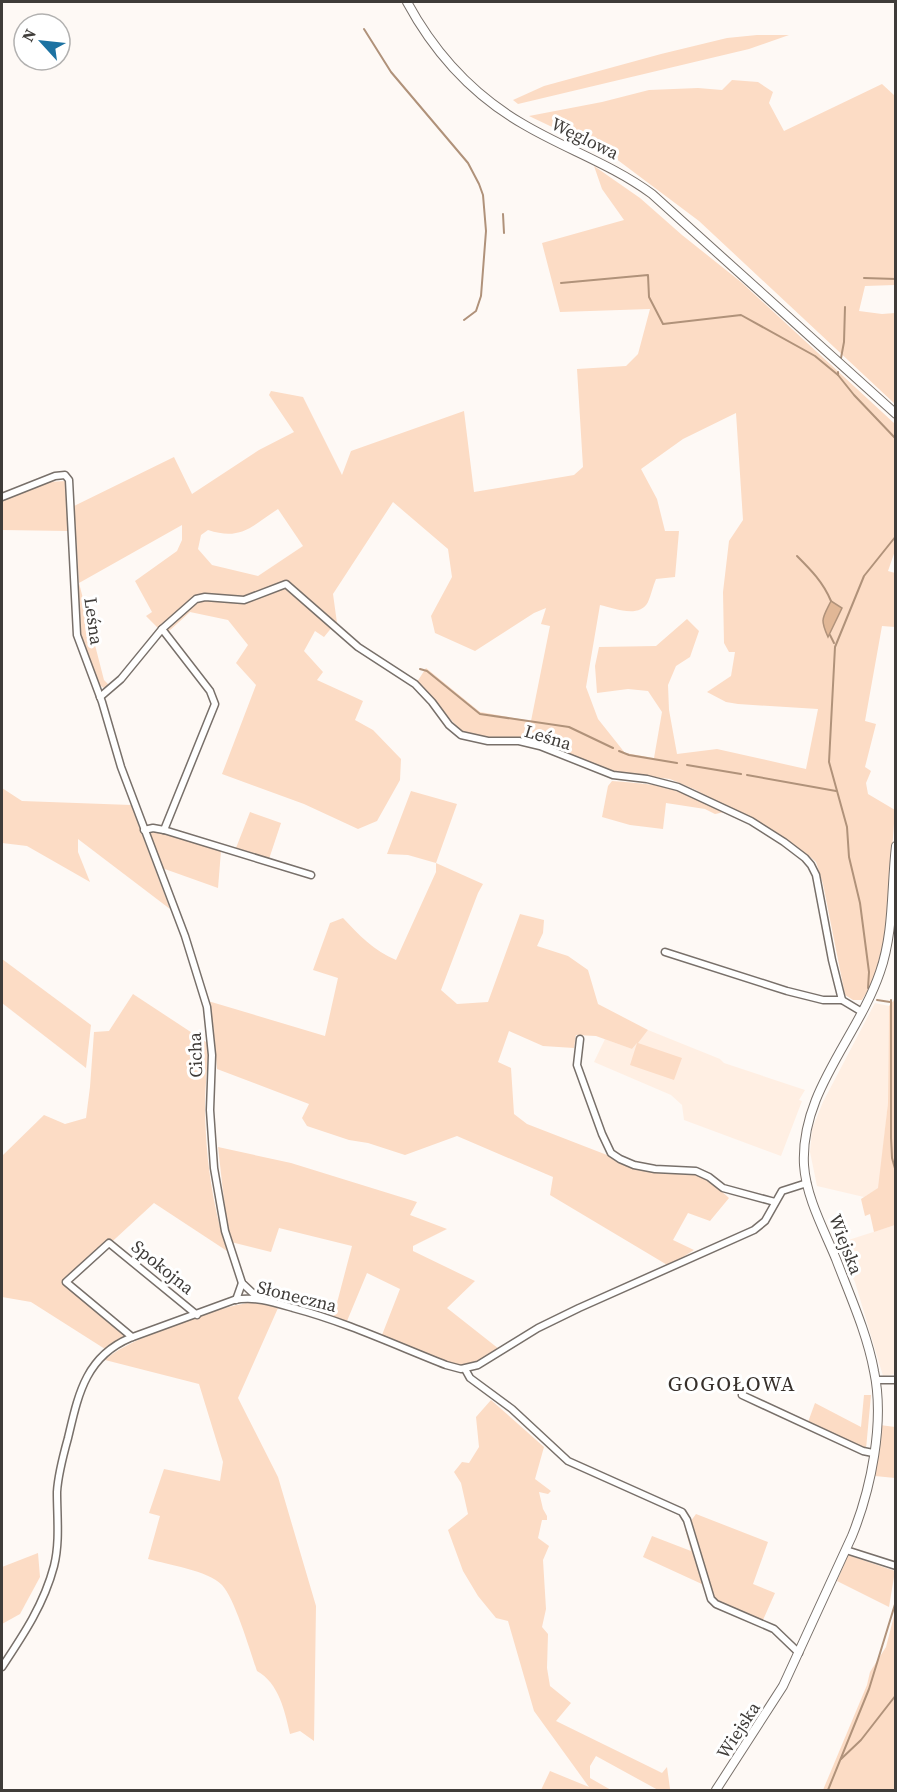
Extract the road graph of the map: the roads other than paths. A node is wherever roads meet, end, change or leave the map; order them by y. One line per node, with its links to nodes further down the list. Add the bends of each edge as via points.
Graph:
1 (407, 2): 2 (street, Węglowa, via 442,54 486,98 522,123 637,183)
2 (896, 414)
3 (2, 497): 5 (street, Leśna, via 55,476 65,475 69,480 77,635)
4 (162, 629): 5 (street); 7 (street, via 210,691 215,704); 12 (street, Leśna, via 196,599 244,600 286,584 365,652 415,684 461,735 488,741 519,741 613,775 666,783 751,821 811,864)
5 (100, 698): 6 (street, Leśna)
6 (144, 830): 7 (street); 17 (street, Cicha, via 207,1007 214,1168 225,1232)
7 (164, 830): 9 (street)
8 (896, 846): 10 (street, Wiejska)
9 (311, 875)
10 (894, 901): 13 (street, Wiejska, via 884,958)
11 (665, 952): 12 (street, via 796,993)
12 (842, 1000): 13 (street)
13 (862, 1012): 15 (street, Wiejska, via 811,1112 805,1147)
14 (580, 1039): 16 (street, via 577,1065 611,1153 634,1166 696,1171 723,1188)
15 (807, 1183): 16 (street, via 785,1188); 23 (street, Wiejska, via 867,1345)
16 (775, 1202): 22 (street, via 755,1230 579,1308)
17 (242, 1283): 18 (street, Cicha); 19 (street)
18 (258, 1299): 19 (street, Słoneczna); 22 (street, Słoneczna, via 343,1323)
19 (236, 1300): 20 (street, Słoneczna)
20 (197, 1315): 21 (street, Słoneczna); 21 (street, Spokojna, via 110,1243 66,1282)
21 (132, 1337): 30 (street, Słoneczna, via 101,1358 79,1394 59,1474 54,1566 33,1620)
22 (465, 1369): 29 (street, via 470,1378 512,1409 568,1461 682,1512 711,1598 716,1604 774,1629)
23 (876, 1380): 24 (street); 26 (street, Wiejska)
24 (896, 1380)
25 (742, 1395): 26 (street)
26 (873, 1453): 27 (street, Wiejska, via 863,1506)
27 (846, 1550): 28 (street); 29 (street, Wiejska)
28 (896, 1566)
29 (799, 1653): 31 (street, Wiejska, via 779,1694)
30 (2, 1667)
31 (716, 1791)

